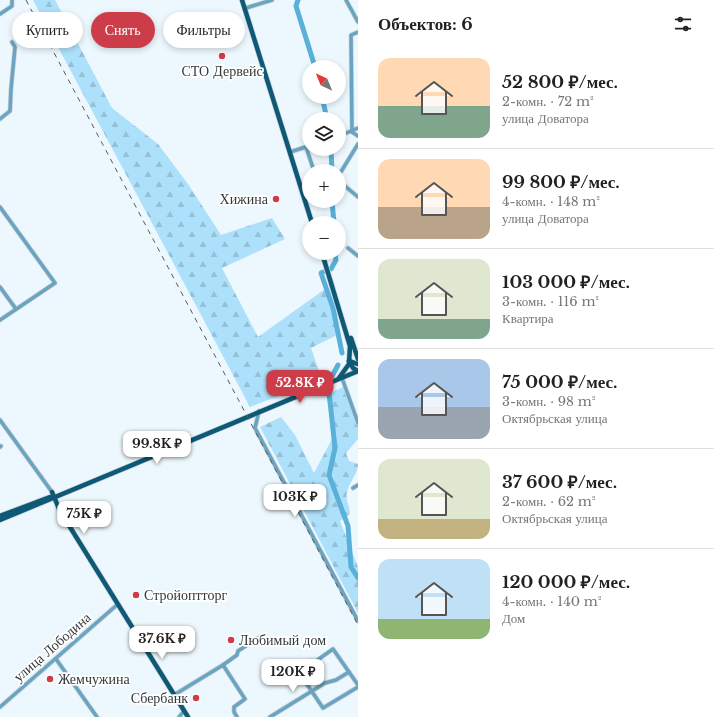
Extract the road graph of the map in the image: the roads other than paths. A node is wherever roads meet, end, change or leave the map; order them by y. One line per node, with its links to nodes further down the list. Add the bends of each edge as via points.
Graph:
1 (12, 0): 6 (street, via 12,6)
2 (243, 0): 5 (main road); 17 (main road)
3 (272, 0): 5 (street)
4 (346, 0): 7 (street)
5 (246, 8): 17 (main road)
6 (0, 14)
7 (358, 22)
8 (358, 32): 12 (street, via 351,35)
9 (15, 48): 10 (street, via 10,111)
10 (0, 119)
11 (358, 128): 12 (street)
12 (352, 132): 13 (street); 14 (street)
13 (346, 134)
14 (358, 136)
15 (358, 144): 18 (street)
16 (302, 148): 17 (street)
17 (291, 152): 22 (main road)
18 (345, 164)
19 (346, 187): 20 (street)
20 (358, 197)
21 (0, 207): 27 (street, via 55,283)
22 (311, 216)
23 (348, 248): 24 (street)
24 (358, 256)
25 (324, 260): 29 (main road)
26 (0, 287): 27 (street)
27 (16, 309): 28 (street)
28 (0, 320)
29 (347, 330): 30 (main road); 31 (main road, via 351,349)
30 (358, 359)
31 (349, 361): 32 (main road); 33 (main road); 35 (main road)
32 (358, 364)
33 (358, 371): 34 (main road)
34 (342, 378): 35 (main road); 38 (street)
35 (334, 381): 36 (main road)
36 (259, 411): 41 (main road, via 152,458); 45 (street, via 255,428)
37 (0, 420): 41 (street)
38 (358, 423)
39 (358, 485): 40 (street)
40 (353, 488)
41 (53, 496): 42 (main road); 43 (main road); 44 (main road)
42 (0, 516)
43 (0, 520)
44 (117, 605): 47 (street, улица Лободина); 52 (main road); 54 (main road)
45 (358, 621)
46 (258, 638): 48 (street)
47 (56, 659): 53 (street, улица Лободина); 55 (street)
48 (223, 665): 52 (street); 57 (street, via 245,699 234,707)
49 (349, 672): 50 (street); 51 (street); 51 (street, via 333,649 316,661 309,661 296,668)
50 (358, 686): 51 (street, via 323,708)
51 (312, 691): 58 (street)
52 (174, 695): 54 (main road)
53 (0, 707)
54 (185, 715): 56 (street)
55 (97, 717)
56 (179, 717)
57 (237, 717)
58 (270, 717)

